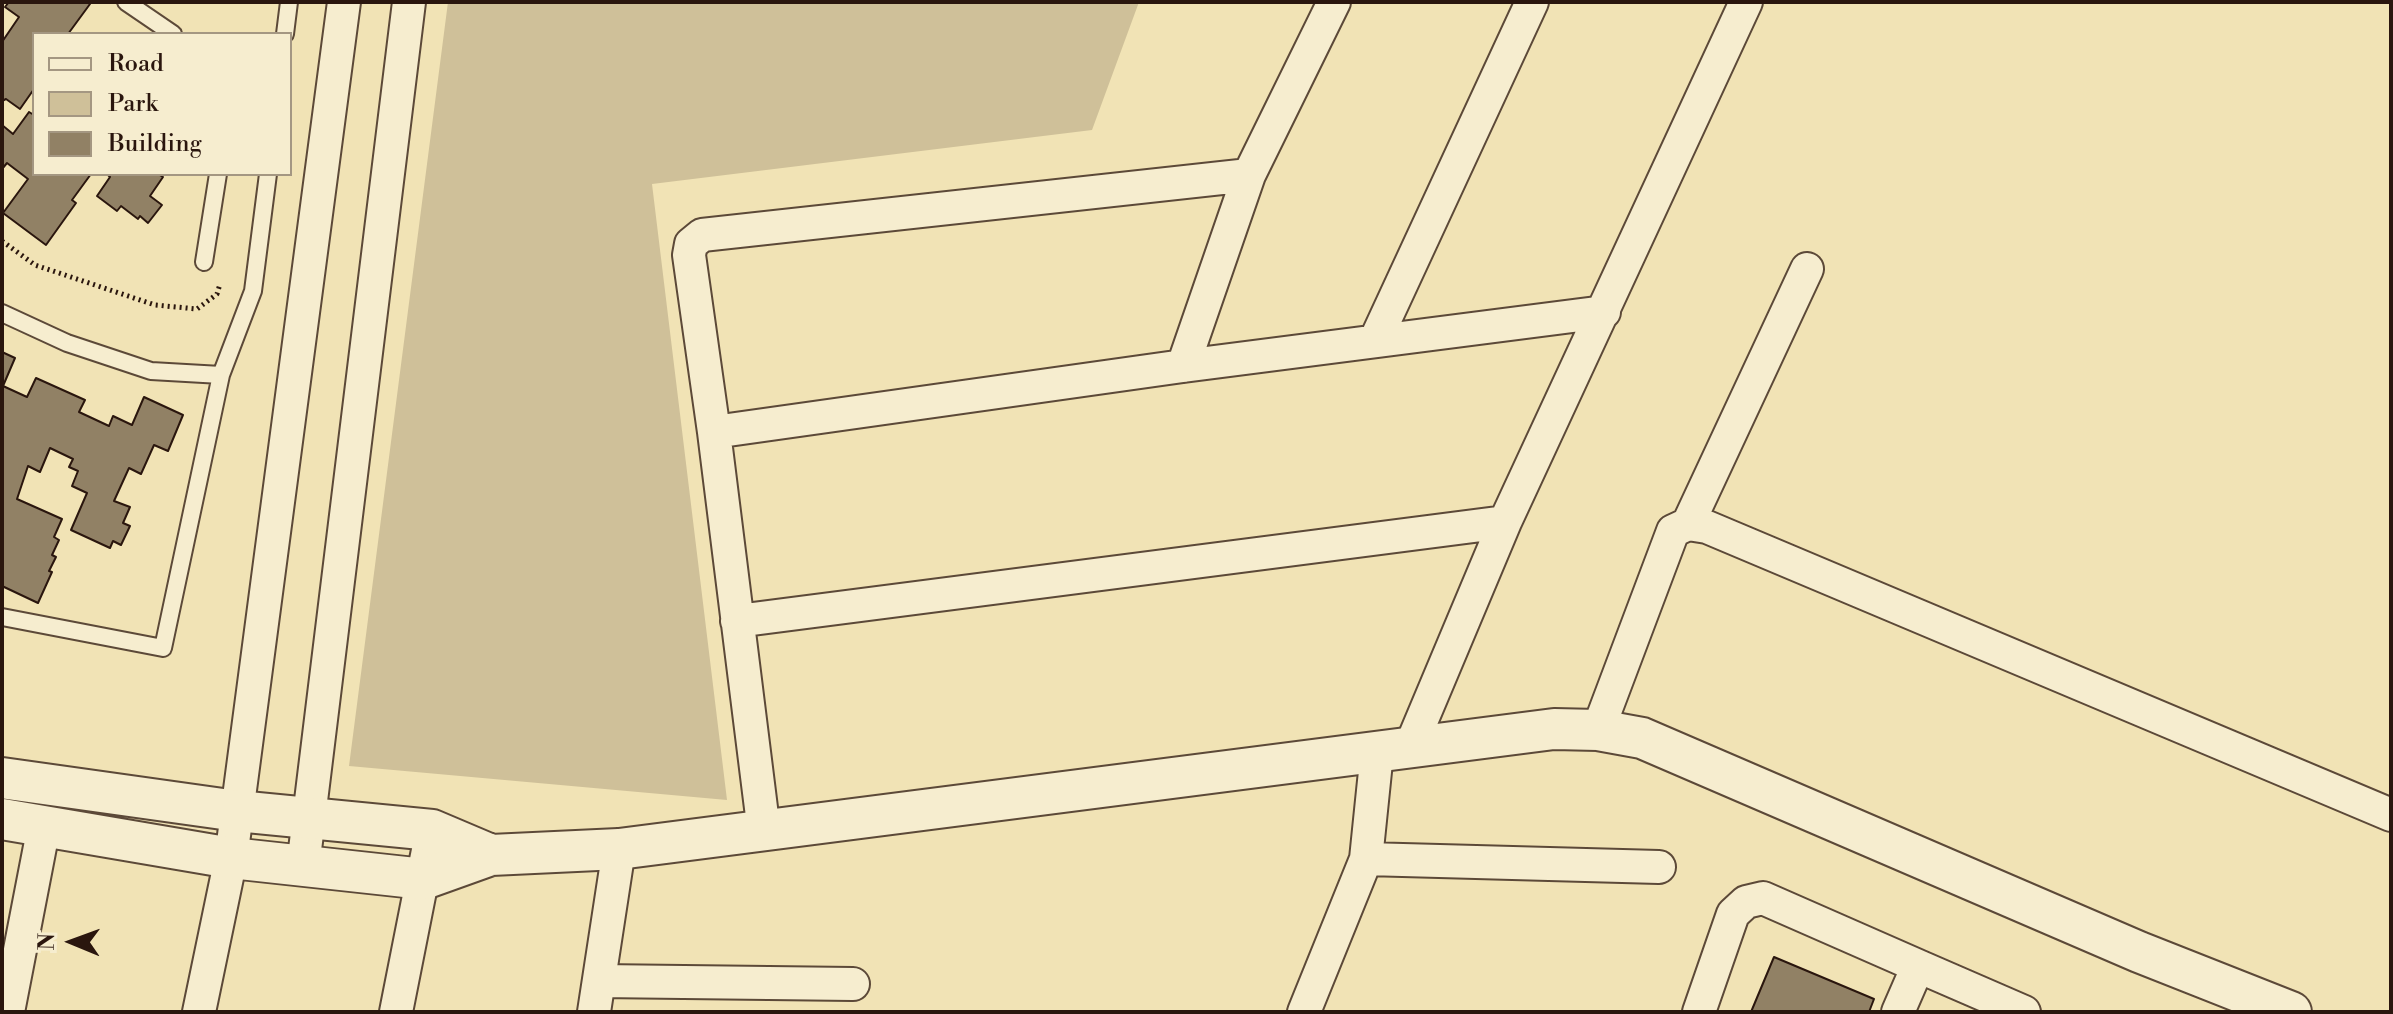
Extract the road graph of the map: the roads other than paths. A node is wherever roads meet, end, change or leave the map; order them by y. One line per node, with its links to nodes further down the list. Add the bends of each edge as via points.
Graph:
1 (126, 2): 8 (lane)
2 (289, 2): 9 (lane)
3 (344, 2): 28 (street)
4 (409, 2): 31 (street)
5 (1334, 2): 10 (street)
6 (1532, 2): 17 (street)
7 (1746, 2): 15 (street)
8 (170, 32)
9 (285, 32)
10 (1249, 175): 18 (street); 20 (street, via 702,235 691,244 689,255)
11 (218, 176): 13 (lane)
12 (268, 176): 19 (lane, via 253,291)
13 (204, 262)
14 (1807, 269): 22 (street)
15 (1604, 312): 17 (street); 21 (street)
16 (2, 313): 19 (lane, via 67,343 151,371)
17 (1375, 341): 18 (street)
18 (1183, 366): 20 (street)
19 (221, 375): 23 (lane, via 163,648)
20 (714, 432): 24 (street)
21 (1505, 522): 24 (street); 26 (street)
22 (1688, 524): 25 (street, via 1673,531); 29 (street, via 1707,527)
23 (2, 617)
24 (737, 621): 34 (street)
25 (1598, 730): 26 (street, via 1554,729); 53 (street, via 1642,738)
26 (1393, 750): 34 (street); 38 (street)
27 (2, 778): 28 (street)
28 (237, 811): 31 (street); 37 (street)
29 (2391, 815)
30 (2, 819): 32 (street)
31 (308, 820): 33 (street); 39 (street)
32 (44, 826): 37 (street); 45 (street)
33 (432, 830): 36 (street); 41 (street)
34 (764, 832): 35 (street)
35 (619, 849): 36 (street); 43 (street)
36 (491, 855): 41 (street)
37 (231, 858): 39 (street); 46 (street)
38 (1366, 859): 40 (street); 49 (street)
39 (303, 866): 41 (street)
40 (1659, 867)
41 (424, 879): 47 (street)
42 (1918, 966): 50 (street, via 1763,898 1746,902 1733,914); 51 (street); 52 (street)
43 (599, 981): 44 (street); 48 (street)
44 (853, 984)
45 (8, 1012)
46 (199, 1012)
47 (396, 1012)
48 (594, 1012)
49 (1304, 1012)
50 (1699, 1012)
51 (1898, 1012)
52 (2024, 1012)
53 (2291, 1012)

